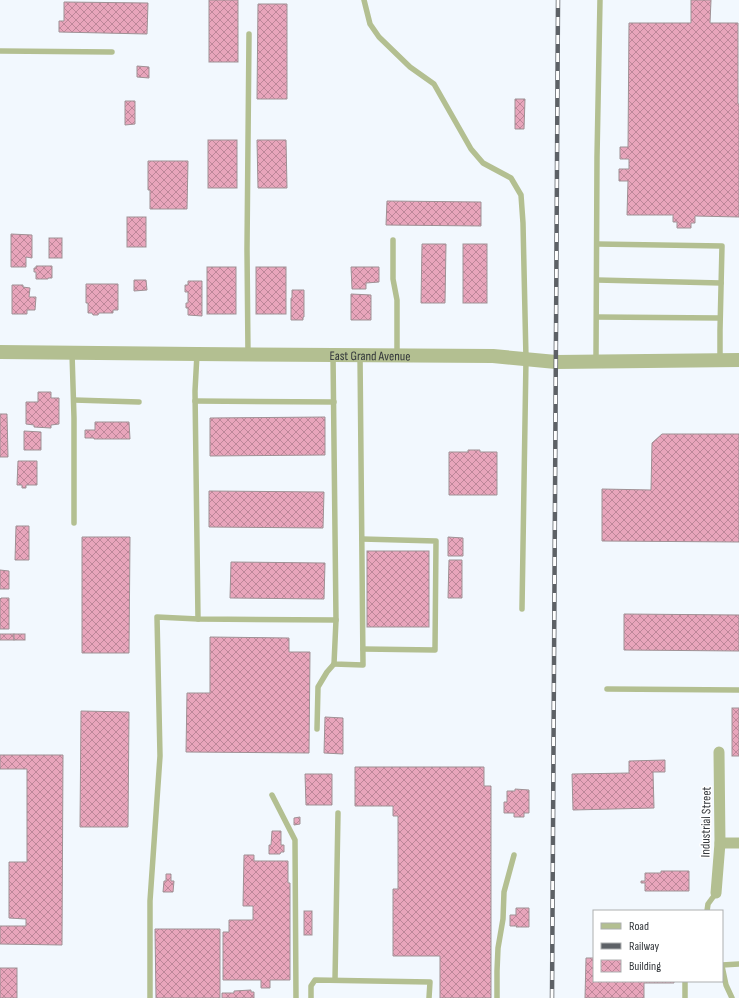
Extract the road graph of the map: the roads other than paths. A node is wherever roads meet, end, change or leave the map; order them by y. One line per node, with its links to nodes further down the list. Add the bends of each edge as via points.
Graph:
1 (364, 0): 19 (lane, via 370,24 378,37 410,67 434,84 471,149 483,163 511,178 522,195)
2 (600, 0): 7 (lane)
3 (249, 34): 15 (lane)
4 (0, 51): 5 (lane)
5 (112, 52)
6 (393, 240): 18 (lane)
7 (597, 244): 8 (lane); 9 (lane, via 722,246)
8 (597, 280): 9 (lane); 10 (lane)
9 (721, 283): 11 (lane)
10 (597, 316): 11 (lane); 22 (lane)
11 (720, 318): 20 (lane)
12 (0, 352): 13 (street, East Grand Avenue)
13 (72, 352): 14 (street, East Grand Avenue); 23 (lane)
14 (197, 354): 15 (street, East Grand Avenue); 24 (lane)
15 (248, 354): 16 (street, East Grand Avenue)
16 (333, 354): 17 (street, East Grand Avenue); 26 (lane)
17 (360, 355): 18 (street, East Grand Avenue); 28 (lane)
18 (397, 355): 19 (street, East Grand Avenue)
19 (526, 359): 22 (street, East Grand Avenue, via 556,362); 29 (lane)
20 (720, 360): 21 (street, East Grand Avenue); 22 (street, East Grand Avenue)
21 (739, 360)
22 (596, 361)
23 (74, 400): 25 (lane); 27 (lane)
24 (196, 401): 26 (lane); 30 (lane)
25 (139, 402)
26 (334, 402): 31 (lane)
27 (74, 523)
28 (362, 539): 32 (lane); 32 (lane, via 436,541 435,650)
29 (522, 608)
30 (198, 618): 31 (lane); 50 (lane, via 157,617 160,756 150,902)
31 (336, 620): 33 (lane)
32 (363, 648): 33 (lane, via 363,666)
33 (334, 664): 36 (lane, via 318,687)
34 (607, 689): 35 (lane)
35 (739, 690)
36 (317, 729)
37 (719, 752): 41 (street, Industrial Street)
38 (272, 795): 51 (lane, via 295,840)
39 (338, 813): 48 (lane)
40 (739, 842): 41 (street)
41 (720, 843): 43 (street, Industrial Street)
42 (514, 855): 54 (lane, via 504,892 498,948)
43 (716, 893): 44 (lane, via 708,904)
44 (707, 910)
45 (739, 964): 46 (lane)
46 (723, 965)
47 (723, 970): 56 (lane)
48 (335, 980): 52 (lane, via 314,980); 53 (lane, via 430,982)
49 (685, 982): 55 (lane)
50 (150, 998)
51 (296, 998)
52 (311, 998)
53 (430, 998)
54 (498, 998)
55 (685, 998)
56 (732, 998)

